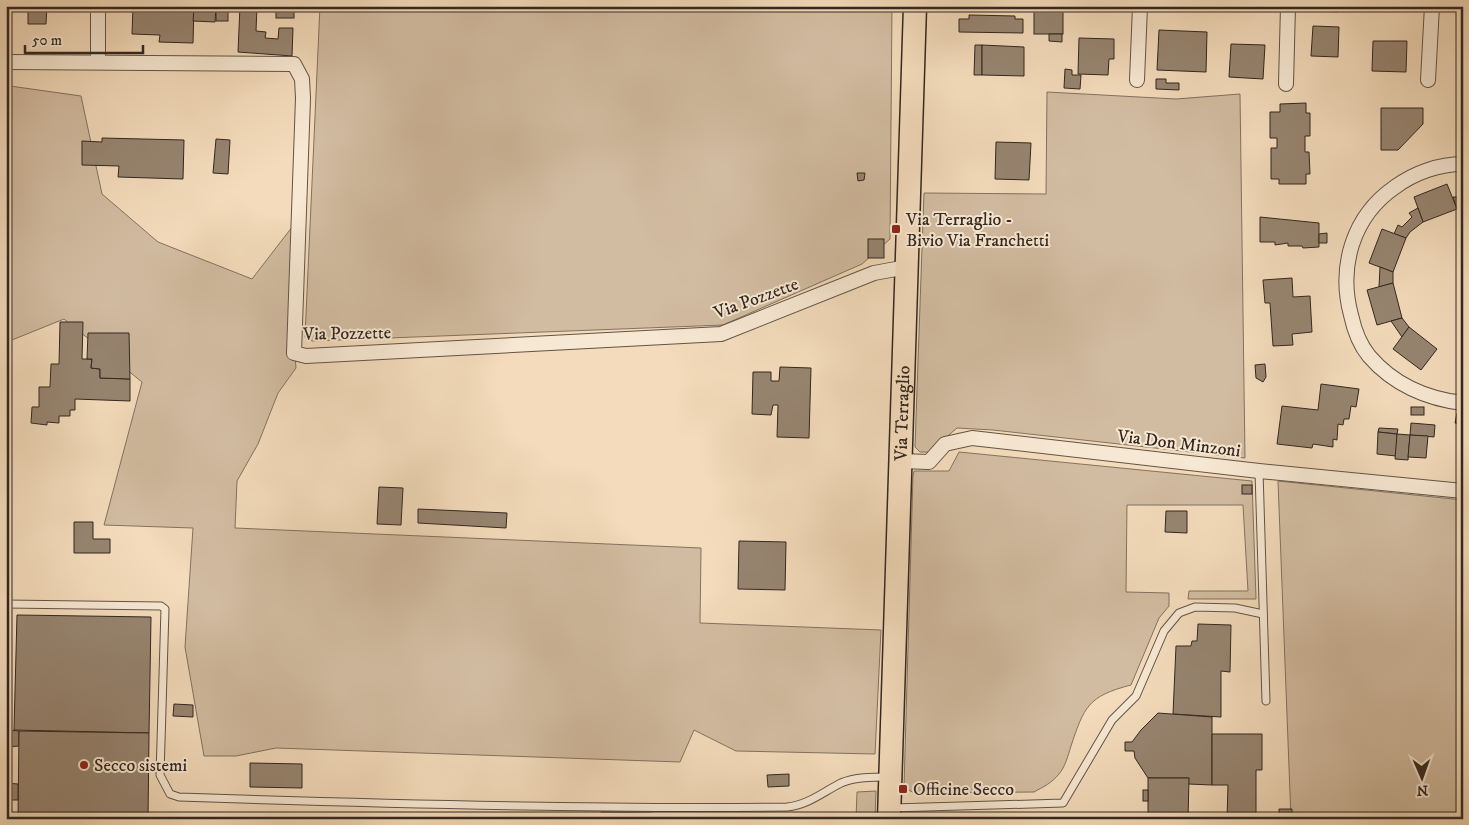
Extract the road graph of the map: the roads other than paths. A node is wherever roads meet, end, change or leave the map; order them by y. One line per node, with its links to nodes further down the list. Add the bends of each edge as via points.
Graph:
1 (98, 6): 6 (street)
2 (915, 6): 12 (main road, Via Terraglio)
3 (1140, 6): 8 (street)
4 (1288, 6): 10 (street)
5 (1432, 6): 9 (street)
6 (98, 61): 7 (street, Via Pozzette); 12 (street, Via Pozzette, via 294,64 302,79 303,98 294,353 306,356 721,334 874,273)
7 (6, 62)
8 (1137, 80)
9 (1428, 80)
10 (1286, 84)
11 (1463, 164): 13 (street, via 1422,172 1383,195 1357,231 1349,252 1345,278 1354,326 1369,356 1402,384 1445,401)
12 (907, 267): 14 (main road, Via Terraglio)
13 (1463, 403)
14 (900, 461): 15 (street, Via Don Minzoni, via 929,462 945,444 972,438); 20 (main road, Via Terraglio)
15 (1259, 471): 16 (street, Via Don Minzoni); 18 (lane)
16 (1463, 491)
17 (6, 604): 20 (lane, via 161,606 165,609 160,775 170,794 180,797 410,805 787,807 804,803 843,782)
18 (1262, 614): 19 (lane); 21 (lane, via 1235,608 1196,607 1179,613 1164,631 1136,696 1112,720 1062,802)
19 (1266, 701)
20 (891, 777): 21 (main road, Via Terraglio)
21 (890, 813)

